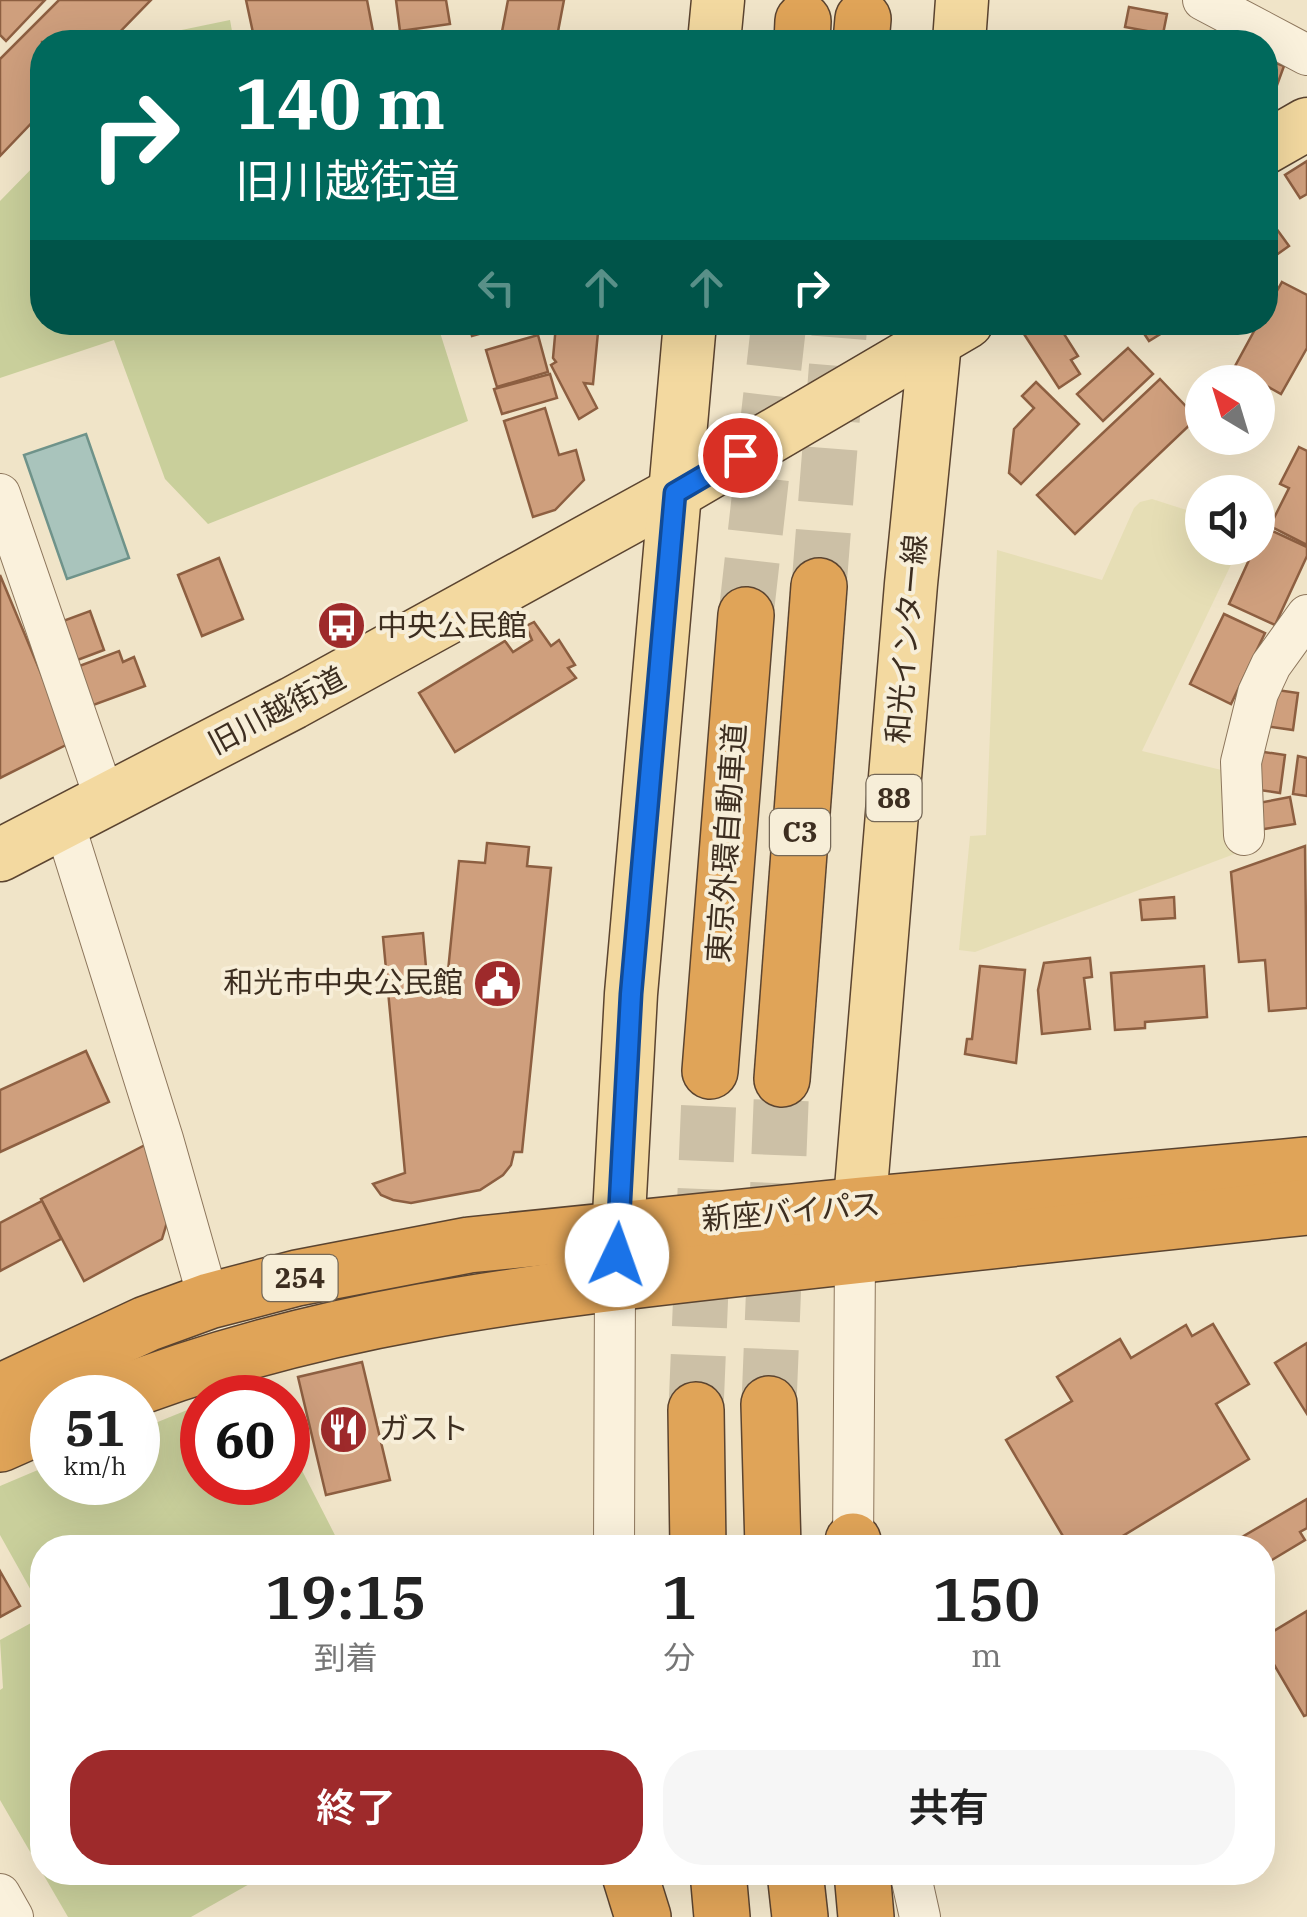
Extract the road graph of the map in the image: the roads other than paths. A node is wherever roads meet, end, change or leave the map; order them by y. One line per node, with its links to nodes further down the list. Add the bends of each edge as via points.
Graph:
1 (718, 0): 4 (main road)
2 (962, 0): 5 (main road)
3 (1203, 0): 6 (street)
4 (715, 30)
5 (960, 30)
6 (1260, 30)
7 (1278, 40): 8 (street)
8 (1307, 55)
9 (1307, 124): 10 (main road)
10 (1278, 141)
11 (689, 335): 14 (main road)
12 (935, 335): 14 (main road, 旧川越街道)
13 (946, 335): 27 (main road, 和光インター線 / 88, via 911,584)
14 (675, 493): 19 (main road, 旧川越街道); 26 (main road, via 631,994)
15 (0, 494): 19 (street)
16 (819, 586): 23 (highway, C3)
17 (746, 615): 22 (highway, 東京外環自動車道 / C3)
18 (1307, 615): 20 (street, via 1258,693 1241,762)
19 (85, 812): 21 (main road, 旧川越街道); 29 (street)
20 (1244, 835)
21 (0, 855)
22 (710, 1071)
23 (782, 1080)
24 (1307, 1166): 27 (highway, 新座バイパス / 254)
25 (1307, 1207): 27 (highway, 新座バイパス / 254)
26 (619, 1228): 27 (highway, 新座バイパス / 254); 28 (main road); 29 (highway, 新座バイパス / 254, via 470,1245)
27 (858, 1230): 28 (highway, 新座バイパス / 254); 39 (street)
28 (615, 1282): 30 (highway, 新座バイパス / 254, via 452,1304 296,1337); 36 (street)
29 (209, 1301): 31 (highway, 新座バイパス / 254)
30 (160, 1380)
31 (0, 1392)
32 (769, 1404): 38 (highway)
33 (696, 1410): 37 (highway)
34 (30, 1431): 35 (highway)
35 (0, 1444)
36 (614, 1535)
37 (698, 1535)
38 (772, 1535)
39 (853, 1535)
40 (630, 1885): 48 (street)
41 (633, 1885): 49 (highway)
42 (719, 1885): 50 (highway)
43 (796, 1885): 51 (highway)
44 (863, 1885): 52 (highway)
45 (913, 1885): 53 (street)
46 (0, 1894): 47 (street)
47 (13, 1917)
48 (632, 1917)
49 (643, 1917)
50 (722, 1917)
51 (800, 1917)
52 (866, 1917)
53 (920, 1917)

